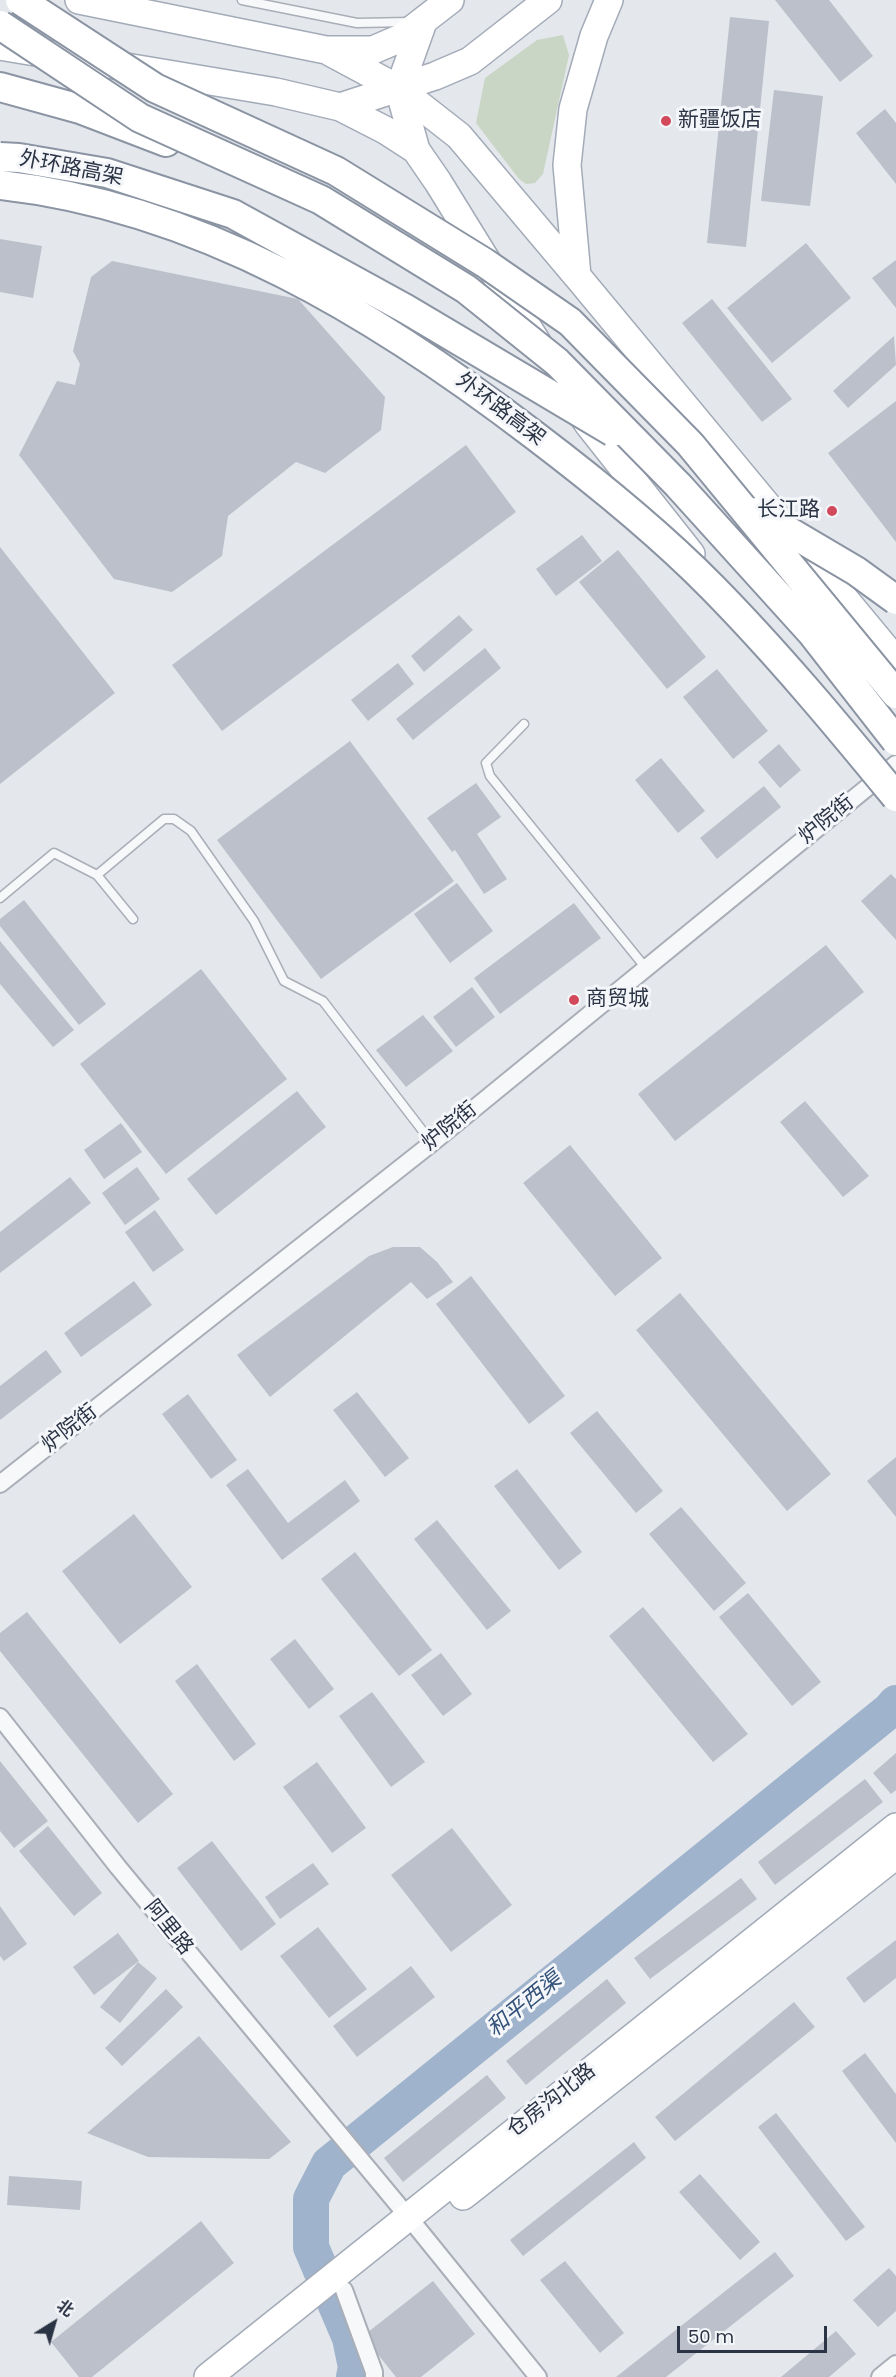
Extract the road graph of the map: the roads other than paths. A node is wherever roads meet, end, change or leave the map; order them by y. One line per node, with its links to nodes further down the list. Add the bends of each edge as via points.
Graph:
1 (20, 0): 21 (highway, bridge, via 155,88 336,171 485,263 570,322 690,444)
2 (79, 0): 10 (main road)
3 (242, 0): 7 (lane, via 357,23)
4 (450, 0): 7 (main road)
5 (548, 0): 12 (main road, via 470,61)
6 (609, 0): 18 (main road, via 594,36 573,110 567,165)
7 (423, 22): 10 (main road, via 401,38 373,50); 12 (main road)
8 (0, 25): 17 (highway, bridge, via 140,118)
9 (0, 46): 13 (main road, via 276,92)
10 (326, 50): 12 (main road)
11 (0, 87): 17 (highway, bridge, via 80,109)
12 (399, 89): 13 (main road); 14 (main road); 18 (main road, via 459,136)
13 (340, 107): 14 (main road)
14 (416, 150): 25 (main road, via 589,425)
15 (0, 157): 19 (highway, 外环路高架, bridge, via 107,173 233,214 406,309 568,407 739,502 856,571)
16 (0, 185): 25 (highway, 外环路高架, bridge, via 114,206 210,238 369,321 468,384 614,496 712,587 832,720)
17 (321, 200): 23 (highway, bridge, via 466,289 557,362 678,485 811,632)
18 (577, 276): 20 (main road)
19 (896, 600)
20 (896, 661)
21 (896, 693)
22 (524, 724): 30 (lane, via 486,763 490,776)
23 (896, 741)
24 (896, 764): 25 (street, 炉院街)
25 (884, 790): 26 (main road); 30 (street, 炉院街)
26 (896, 813)
27 (97, 875): 28 (lane, via 54,853); 29 (lane); 31 (lane, via 164,819 174,819 191,831 254,921 284,981 323,1001)
28 (0, 898)
29 (133, 919)
30 (645, 967): 31 (street, 炉院街)
31 (432, 1143): 32 (street, 炉院街)
32 (0, 1485)
33 (0, 1716): 36 (street, 阿里路, via 117,1867)
34 (896, 1827): 36 (main road, 仓房沟北路)
35 (896, 1854): 36 (main road, 仓房沟北路)
36 (414, 2224): 37 (main road, 仓房沟北路); 42 (street, 阿里路)
37 (332, 2291): 39 (main road, 仓房沟北路); 40 (main road, 仓房沟北路); 41 (street)
38 (896, 2364): 43 (street)
39 (208, 2377)
40 (238, 2377)
41 (374, 2377)
42 (538, 2377)
43 (880, 2377)

